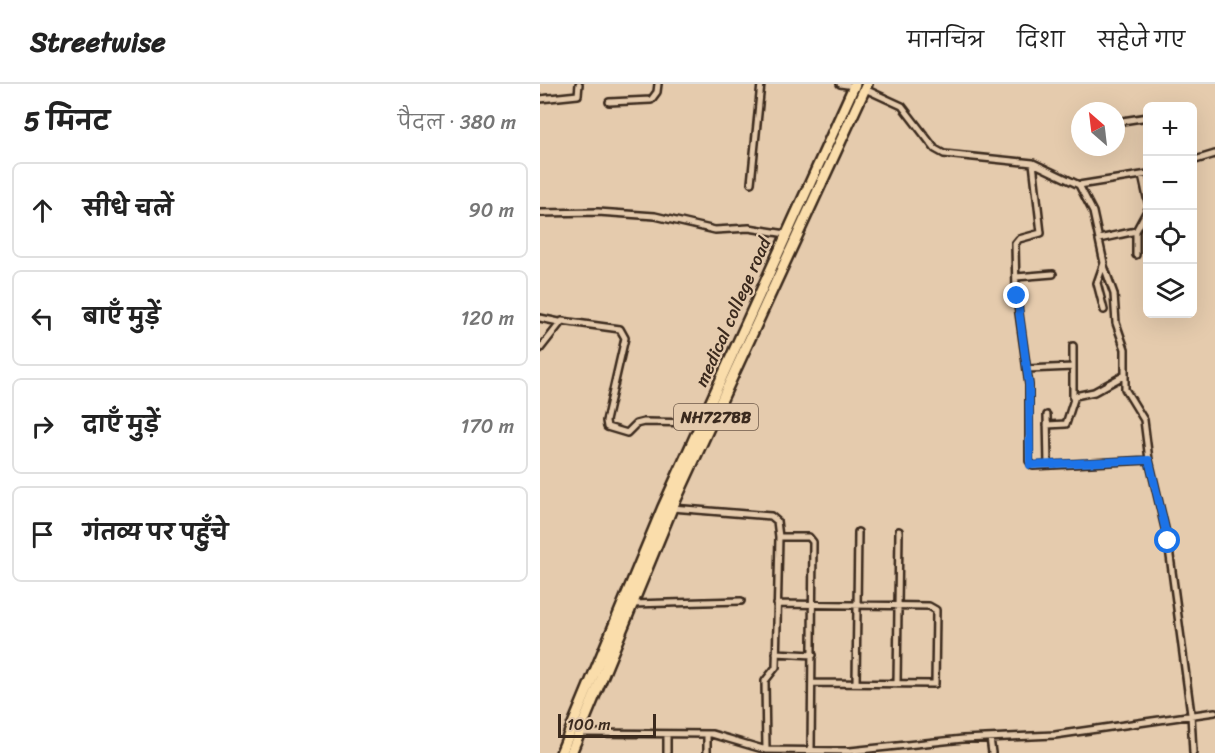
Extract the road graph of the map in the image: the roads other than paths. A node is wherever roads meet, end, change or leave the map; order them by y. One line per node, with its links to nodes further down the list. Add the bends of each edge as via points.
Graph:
1 (579, 84): 7 (street, via 578,94)
2 (658, 84): 8 (street, via 654,97 646,102)
3 (761, 84): 15 (street)
4 (840, 84): 5 (street)
5 (855, 85): 20 (highway, medical college road / NH727BB)
6 (866, 86): 13 (street, via 902,106 940,153); 40 (highway, NH727BB)
7 (540, 99)
8 (609, 102)
9 (1143, 118): 10 (street)
10 (1125, 121)
11 (1215, 154): 12 (street)
12 (1197, 159)
13 (1033, 163): 16 (street); 25 (street, via 1041,233 1016,242)
14 (1143, 174): 16 (street)
15 (750, 183)
16 (1079, 184): 21 (street, via 1094,212)
17 (1147, 210): 19 (street)
18 (540, 213): 20 (street, via 655,216 715,230 749,228)
19 (1136, 231): 21 (street); 22 (street)
20 (786, 234): 36 (highway, medical college road / NH727BB)
21 (1099, 239): 23 (street)
22 (1136, 255)
23 (1104, 266): 26 (street, via 1097,283); 33 (street, via 1125,349)
24 (1053, 274): 25 (street)
25 (1016, 278): 32 (street)
26 (1104, 310)
27 (540, 318): 28 (street)
28 (559, 322): 30 (street); 36 (street, via 620,329 625,334 606,421 610,429 627,433 644,422)
29 (1073, 346): 31 (street)
30 (540, 349)
31 (1073, 367): 32 (street); 34 (street)
32 (1027, 369): 39 (street, via 1029,461 1033,466)
33 (1125, 375): 34 (street, via 1094,392); 38 (street, via 1125,389 1144,420)
34 (1073, 398): 37 (street, via 1068,422)
35 (1047, 415): 37 (street)
36 (702, 423): 41 (highway, medical college road / NH727BB)
37 (1047, 425): 39 (street)
38 (1149, 460): 39 (street); 57 (street, via 1168,541)
39 (1048, 465)
40 (672, 508): 41 (highway, NH727BB); 44 (street, via 771,516 777,521)
41 (661, 525): 46 (highway, NH727BB); 66 (highway, medical college road / NH727BB)
42 (899, 531): 50 (street)
43 (858, 532): 49 (street)
44 (779, 537): 47 (street); 48 (street, via 812,539)
45 (741, 601): 46 (street)
46 (632, 604): 58 (highway, NH727BB)
47 (777, 604): 48 (street); 51 (street)
48 (813, 606): 49 (street); 52 (street)
49 (857, 606): 50 (street); 54 (street)
50 (898, 606): 55 (street); 55 (street, via 933,607 938,616 937,681 933,685)
51 (776, 653): 52 (street); 64 (street, via 775,670 765,681)
52 (813, 656): 53 (street)
53 (813, 682): 54 (street); 63 (street)
54 (856, 683): 55 (street)
55 (897, 684)
56 (1215, 712): 57 (street)
57 (1191, 714): 61 (street, via 1055,735); 72 (street)
58 (579, 733): 60 (street); 67 (highway, NH727BB)
59 (707, 734): 60 (street); 64 (street); 69 (street)
60 (667, 735): 68 (street)
61 (990, 738): 62 (street); 71 (street)
62 (898, 746): 63 (street, via 850,751); 70 (street)
63 (811, 748): 65 (street)
64 (766, 750): 65 (street)
65 (790, 751)
66 (561, 753)
67 (571, 753)
68 (667, 753)
69 (707, 753)
70 (899, 753)
71 (992, 753)
72 (1193, 753)

